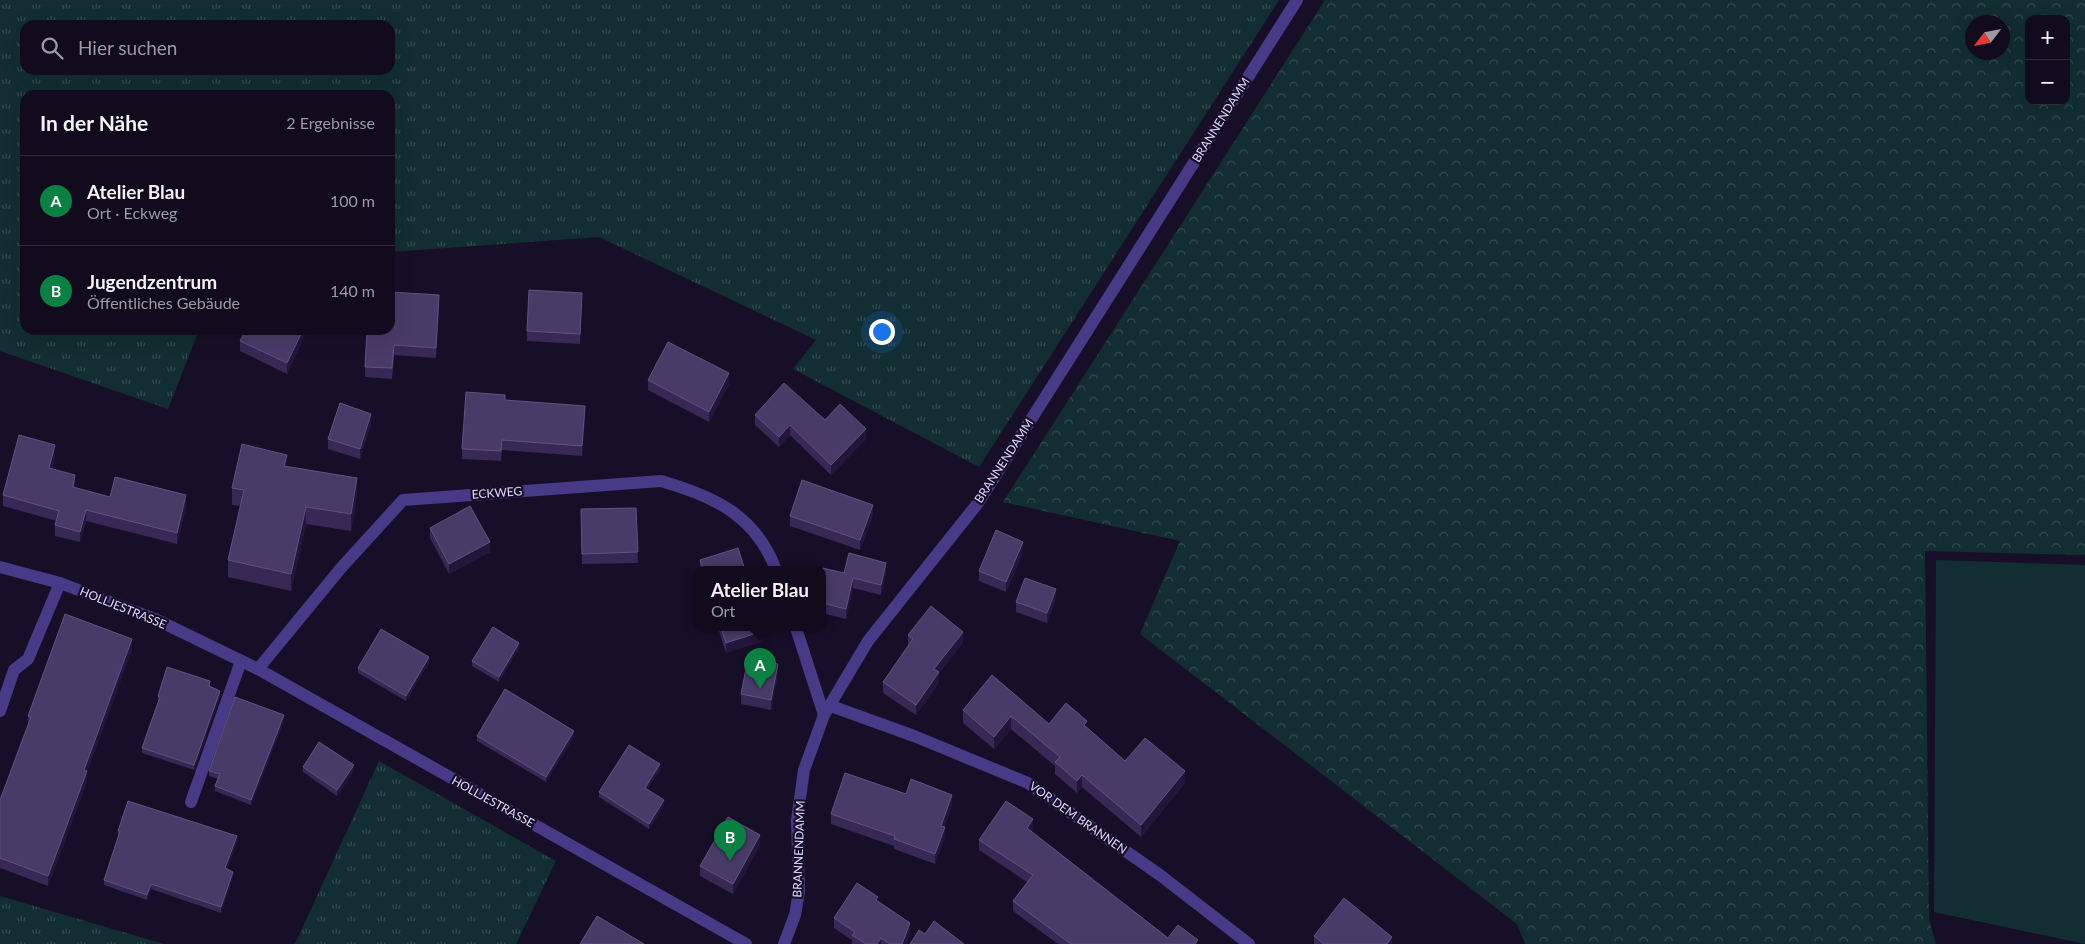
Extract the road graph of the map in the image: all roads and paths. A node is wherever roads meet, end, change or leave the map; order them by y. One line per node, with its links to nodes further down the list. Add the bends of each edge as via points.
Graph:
1 (1298, 0): 9 (street, BRANNENDAMM, via 978,503 868,641)
2 (775, 566): 7 (street, ECKWEG, via 756,534 728,507 698,492 661,481 403,500 341,568)
3 (0, 567): 4 (street, HOLLJESTRASSE)
4 (60, 583): 6 (street, HOLLJESTRASSE, via 155,618); 8 (street, via 28,659 14,670)
5 (797, 631): 9 (street)
6 (241, 662): 7 (street, HOLLJESTRASSE); 10 (street)
7 (258, 669): 11 (street, HOLLJESTRASSE)
8 (0, 711)
9 (828, 711): 12 (street, BRANNENDAMM, via 804,770 797,820 799,892 795,915); 13 (street, VOR DEM BRANNEN, via 914,736 1028,783 1160,875)
10 (191, 802)
11 (746, 944)
12 (784, 944)
13 (1249, 944)

